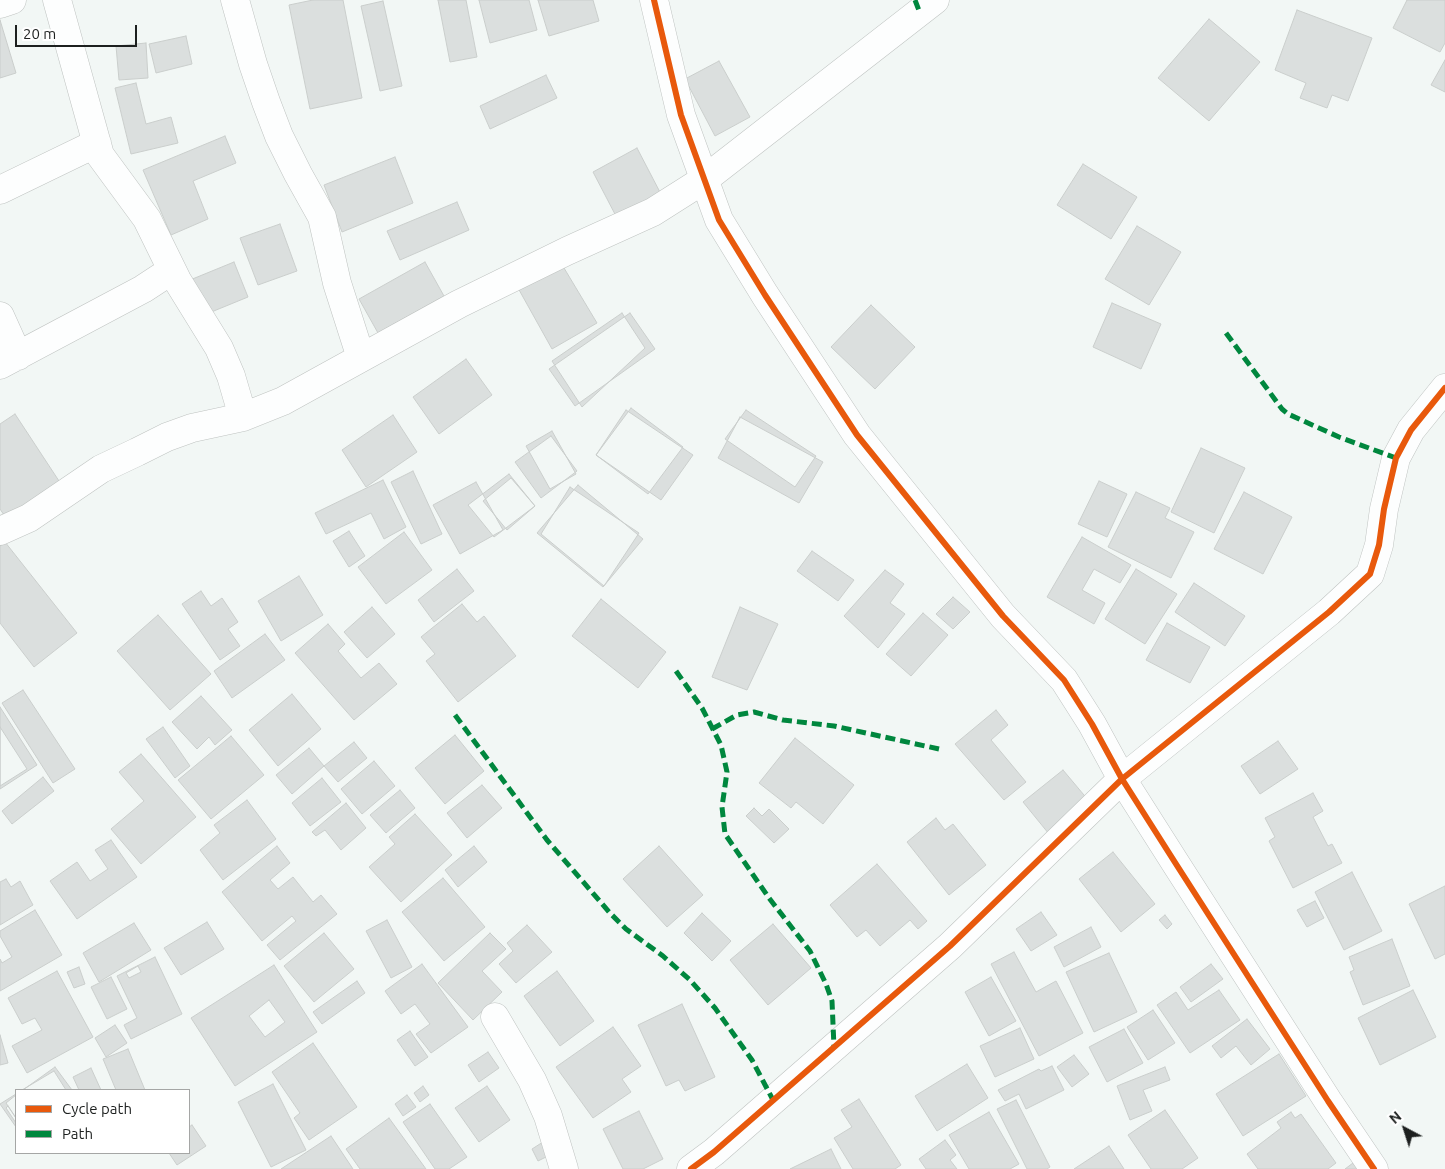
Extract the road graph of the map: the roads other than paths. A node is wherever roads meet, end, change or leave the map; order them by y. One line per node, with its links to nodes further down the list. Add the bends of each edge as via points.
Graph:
1 (12, 0): 6 (street)
2 (57, 0): 7 (street)
3 (236, 0): 12 (street, via 253,64 273,119 322,218 337,283)
4 (654, 0): 8 (street, via 681,115)
5 (935, 0): 8 (street)
6 (0, 4)
7 (96, 143): 9 (street); 10 (street, via 108,167 147,219)
8 (704, 179): 12 (street, via 652,212 458,304); 17 (street, via 719,220 857,435 1003,616 1064,680)
9 (0, 190)
10 (172, 270): 13 (street); 15 (street, via 219,348 232,376)
11 (0, 316): 13 (street)
12 (361, 358): 15 (street, via 283,401)
13 (9, 361)
14 (1445, 388): 17 (street, via 1411,430 1396,458 1370,574 1329,612)
15 (243, 417): 16 (street, via 167,437 101,469 29,518)
16 (0, 531)
17 (1122, 779): 20 (street, via 950,946); 21 (street)
18 (495, 1017): 19 (street, via 532,1080 548,1116)
19 (564, 1169)
20 (691, 1169)
21 (1374, 1169)

